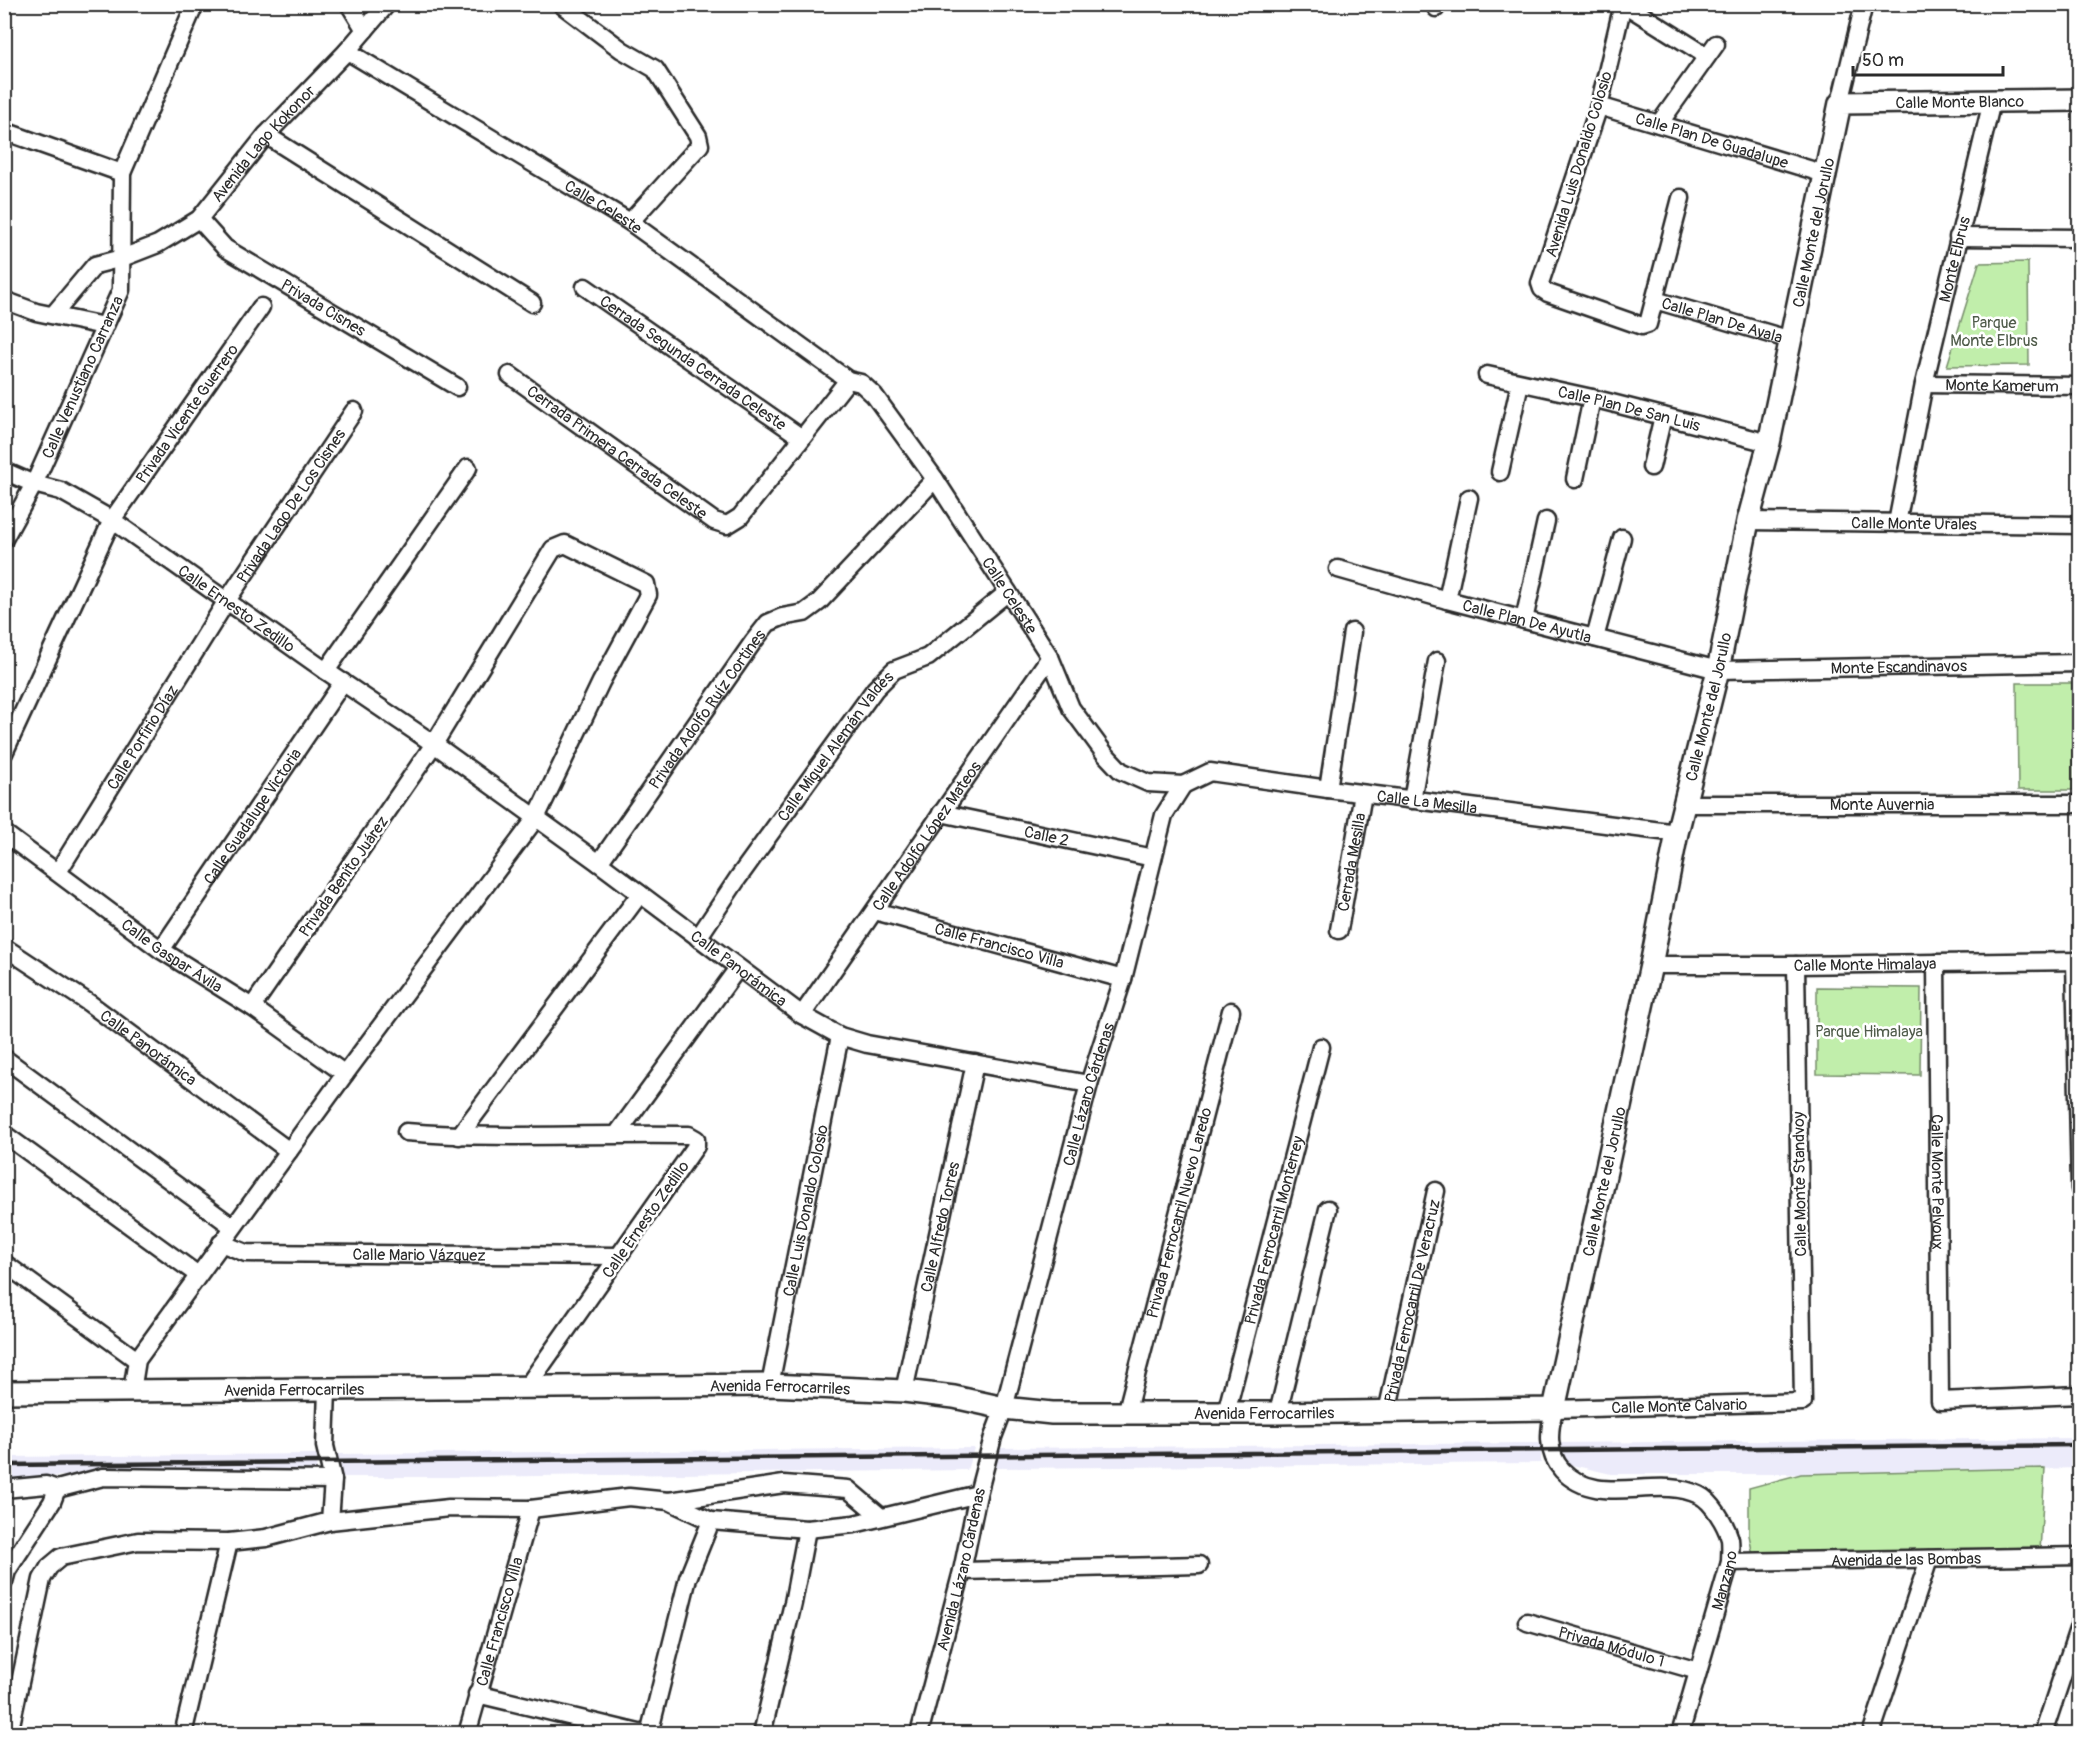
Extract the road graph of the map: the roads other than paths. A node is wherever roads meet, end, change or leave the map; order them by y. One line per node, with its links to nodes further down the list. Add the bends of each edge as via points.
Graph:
1 (195, 4): 16 (street, Calle Venustiano Carranza)
2 (349, 4): 7 (street)
3 (387, 4): 7 (street, Avenida Lago Kokonor)
4 (561, 4): 20 (street, via 622,50 655,69 698,136 700,145)
5 (1623, 4): 12 (street, Avenida Luis Donaldo Colosio); 13 (street, via 1712,50)
6 (1864, 4): 11 (street, Calle Monte del Jorullo)
7 (365, 30): 8 (street, Avenida Lago Kokonor)
8 (347, 51): 15 (street, Avenida Lago Kokonor); 20 (street, Calle Celeste)
9 (2079, 100): 10 (street, Calle Monte Blanco)
10 (1992, 101): 11 (street, Calle Monte Blanco); 21 (street, Monte Elbrus)
11 (1840, 103): 17 (street, Calle Monte del Jorullo)
12 (1599, 106): 13 (street, Calle Plan De Guadalupe); 25 (street, Avenida Luis Donaldo Colosio, via 1540,283)
13 (1659, 124): 17 (street, Calle Plan De Guadalupe)
14 (4, 131): 16 (street)
15 (266, 135): 19 (street, Avenida Lago Kokonor); 28 (street)
16 (122, 173): 23 (street, Calle Venustiano Carranza)
17 (1825, 174): 32 (street, Calle Monte del Jorullo)
18 (1681, 198): 27 (street, Calle Plan De Ayala)
19 (199, 219): 23 (street, Avenida Lago Kokonor, via 158,244); 39 (street, Privada Cisnes, via 225,248)
20 (630, 222): 35 (street, Calle Celeste)
21 (1958, 237): 22 (street); 37 (street, Monte Elbrus)
22 (2079, 238)
23 (122, 258): 30 (street, Avenida Lago Kokonor, via 94,265); 31 (street, Calle Venustiano Carranza, via 121,290)
24 (585, 287): 43 (street, Cerrada Segunda Cerrada Celeste)
25 (1542, 289): 27 (street, Calle Plan De Ayala, via 1642,326 1648,324)
26 (4, 300): 30 (street)
27 (1655, 300): 32 (street, Calle Plan De Ayala)
28 (532, 303)
29 (261, 307): 53 (street, Privada Vicente Guerrero)
30 (53, 315): 31 (street)
31 (104, 326): 51 (street, Calle Venustiano Carranza)
32 (1791, 340): 44 (street, Calle Monte del Jorullo)
33 (510, 375): 43 (street, Cerrada Primera Cerrada Celeste, via 714,521 727,525 740,517)
34 (1487, 375): 36 (street, Calle Plan De San Luis)
35 (848, 380): 43 (street); 49 (street, Calle Celeste, via 861,383 874,395)
36 (1520, 383): 40 (street, Calle Plan De San Luis); 48 (street)
37 (1924, 384): 38 (street, Monte Kamerum); 56 (street, Monte Elbrus)
38 (2079, 386)
39 (457, 387)
40 (1592, 398): 42 (street, Calle Plan De San Luis); 50 (street)
41 (354, 411): 63 (street, Privada Lago De Los Cisnes)
42 (1663, 416): 44 (street, Calle Plan De San Luis); 45 (street)
43 (802, 438)
44 (1769, 443): 55 (street, Calle Monte del Jorullo)
45 (1651, 467)
46 (468, 468): 71 (street)
47 (4, 471): 51 (street, Calle Ernesto Zedillo)
48 (1500, 472)
49 (935, 479): 61 (street, Calle Celeste); 86 (street, Privada Adolfo Ruíz Cortines, via 819,602 804,613 768,623)
50 (1575, 479)
51 (34, 484): 53 (street, Calle Ernesto Zedillo, via 61,491); 59 (street, Calle Venustiano Carranza)
52 (1469, 498): 62 (street)
53 (112, 520): 63 (street, Calle Ernesto Zedillo); 74 (street, Privada Vicente Guerrero)
54 (1546, 521): 64 (street)
55 (1748, 521): 56 (street, Calle Monte Urales); 70 (street, Calle Monte del Jorullo)
56 (1897, 523): 57 (street, Calle Monte Urales)
57 (2079, 525)
58 (1622, 538): 66 (street)
59 (4, 539)
60 (1338, 569): 62 (street, Calle Plan De Ayutla)
61 (1008, 592): 67 (street, Calle Celeste); 91 (street, Calle Miguel Alemán Valdés, via 928,657 894,670 875,688)
62 (1447, 600): 64 (street, Calle Plan De Ayutla)
63 (226, 602): 71 (street, Calle Ernesto Zedillo); 87 (street, Calle Porfirio Díaz)
64 (1524, 620): 66 (street, Calle Plan De Ayutla)
65 (1352, 632): 76 (street)
66 (1594, 638): 70 (street, Calle Plan De Ayutla)
67 (1050, 657): 75 (street, Calle Celeste, via 1071,708 1121,771 1148,783); 81 (street, Calle Adolfo López Mateos)
68 (1437, 661): 78 (street)
69 (2079, 663): 70 (street, Monte Escandinavos)
70 (1718, 670): 79 (street, Calle Monte del Jorullo)
71 (326, 671): 72 (street, Calle Ernesto Zedillo)
72 (343, 682): 73 (street, Calle Ernesto Zedillo); 93 (street, Calle Guadalupe Victoria)
73 (434, 744): 82 (street, Calle Panorámica); 82 (street, Privada Benito Juárez, via 553,549 565,544 646,584 648,595); 100 (street, Privada Benito Juárez)
74 (4, 753)
75 (1183, 785): 76 (street, Calle La Mesilla, via 1210,772); 85 (street, Calle Lázaro Cárdenas, via 1164,815)
76 (1328, 789): 77 (street, Calle La Mesilla)
77 (1363, 794): 78 (street, Calle La Mesilla); 90 (street, Cerrada Mesilla)
78 (1412, 800): 84 (street, Calle La Mesilla)
79 (1684, 804): 80 (street, Monte Auvernia); 84 (street, Calle Monte del Jorullo)
80 (2079, 804)
81 (941, 813): 85 (street, Calle 2); 89 (street, Calle Adolfo López Mateos)
82 (536, 818): 86 (street, Calle Panorámica); 107 (street)
83 (4, 833): 87 (street, Calle Gaspar Ávila)
84 (1677, 833): 96 (street, Calle Monte del Jorullo)
85 (1153, 858): 99 (street, Calle Lázaro Cárdenas)
86 (598, 863): 88 (street, Calle Panorámica)
87 (58, 872): 93 (street, Calle Gaspar Ávila)
88 (640, 894): 91 (street, Calle Panorámica); 113 (street)
89 (875, 911): 99 (street, Calle Francisco Villa); 102 (street, Calle Adolfo López Mateos)
90 (1339, 930)
91 (698, 938): 98 (street, Calle Panorámica)
92 (4, 947): 114 (street, Calle Panorámica, via 89,1004)
93 (161, 950): 100 (street, Calle Gaspar Ávila)
94 (2077, 961): 95 (street, Calle Monte Himalaya); 109 (street)
95 (1935, 963): 97 (street, Calle Monte Himalaya); 130 (street, Calle Monte Pelvoux, via 1940,1401)
96 (1651, 965): 97 (street, Calle Monte Himalaya); 133 (street, Calle Monte del Jorullo)
97 (1796, 965): 131 (street, Calle Monte Standvoy)
98 (738, 968): 102 (street, Calle Panorámica); 112 (street)
99 (1123, 979): 108 (street, Calle Lázaro Cárdenas)
100 (252, 1007): 107 (street, Calle Gaspar Ávila)
101 (1231, 1011): 137 (street, Privada Ferrocarril Nuevo Laredo)
102 (802, 1015): 103 (street, Calle Panorámica)
103 (840, 1036): 106 (street, Calle Panorámica); 124 (street, Calle Luis Donaldo Colosio)
104 (1321, 1047): 135 (street, Privada Ferrocarril Monterrey)
105 (4, 1058): 118 (street)
106 (975, 1063): 108 (street, Calle Panorámica); 128 (street, Calle Alfredo Torres)
107 (345, 1074): 114 (street)
108 (1089, 1084): 132 (street, Calle Lázaro Cárdenas)
109 (2078, 1118): 115 (street)
110 (406, 1131): 113 (street, Calle Ernesto Zedillo)
111 (4, 1134): 122 (street)
112 (617, 1134): 113 (street, Calle Ernesto Zedillo); 120 (street, Calle Ernesto Zedillo, via 689,1135 696,1139 696,1146)
113 (459, 1136)
114 (289, 1151): 118 (street)
115 (2079, 1189)
116 (1436, 1191): 134 (street, Privada Ferrocarril De Veracruz)
117 (1328, 1209): 136 (street)
118 (233, 1227): 119 (street)
119 (221, 1243): 120 (street, Calle Mario Vázquez, via 246,1254); 122 (street)
120 (619, 1256): 125 (street, Calle Ernesto Zedillo)
121 (4, 1263): 123 (street)
122 (198, 1275): 123 (street)
123 (137, 1360): 127 (street)
124 (770, 1385): 125 (street, Avenida Ferrocarriles); 128 (street, Avenida Ferrocarriles)
125 (526, 1388): 126 (street, Avenida Ferrocarriles)
126 (327, 1390): 127 (street, Avenida Ferrocarriles); 138 (street, via 325,1446)
127 (132, 1391): 129 (street, Avenida Ferrocarriles)
128 (904, 1391): 132 (street, Avenida Ferrocarriles)
129 (4, 1392)
130 (2079, 1395)
131 (1803, 1402): 133 (street, Calle Monte Calvario)
132 (1004, 1408): 137 (street, Avenida Ferrocarriles); 141 (street, Avenida Lázaro Cárdenas)
133 (1554, 1408): 134 (street, Avenida Ferrocarriles); 151 (street, Manzano, via 1551,1450 1567,1476 1608,1490 1674,1488 1700,1495 1719,1515 1730,1539)
134 (1387, 1412): 136 (street, Avenida Ferrocarriles)
135 (1226, 1413): 136 (street, Avenida Ferrocarriles); 137 (street, Avenida Ferrocarriles)
136 (1278, 1413)
137 (1126, 1414)
138 (333, 1480): 140 (street, via 104,1477); 145 (street)
139 (4, 1489): 140 (street, via 46,1485)
140 (57, 1489): 154 (street)
141 (978, 1494): 144 (street); 153 (street, Avenida Lázaro Cárdenas)
142 (669, 1501): 143 (street, via 629,1497); 144 (street, via 784,1484 848,1489); 146 (street)
143 (531, 1509): 145 (street, via 449,1508); 158 (street, Calle Francisco Villa)
144 (881, 1517): 147 (street)
145 (330, 1521): 148 (street, via 266,1538)
146 (711, 1521): 147 (street); 163 (street, via 688,1578)
147 (807, 1529): 164 (street)
148 (229, 1542): 159 (street, via 138,1541 61,1557 49,1567 42,1579); 160 (street)
149 (2079, 1556): 150 (street, Avenida de las Bombas)
150 (1929, 1559): 151 (street, Avenida de las Bombas); 167 (street)
151 (1730, 1562): 157 (street, Manzano)
152 (1199, 1565): 153 (street)
153 (962, 1571): 165 (street, Avenida Lázaro Cárdenas)
154 (4, 1582)
155 (1527, 1622): 157 (street, Privada Módulo 1)
156 (2079, 1623): 168 (street)
157 (1698, 1671): 166 (street, Manzano)
158 (477, 1694): 161 (street, Calle Francisco Villa); 162 (street)
159 (9, 1734)
160 (183, 1734)
161 (467, 1734)
162 (643, 1734)
163 (649, 1734)
164 (762, 1734)
165 (919, 1734)
166 (1680, 1734)
167 (1871, 1734)
168 (2043, 1734)

